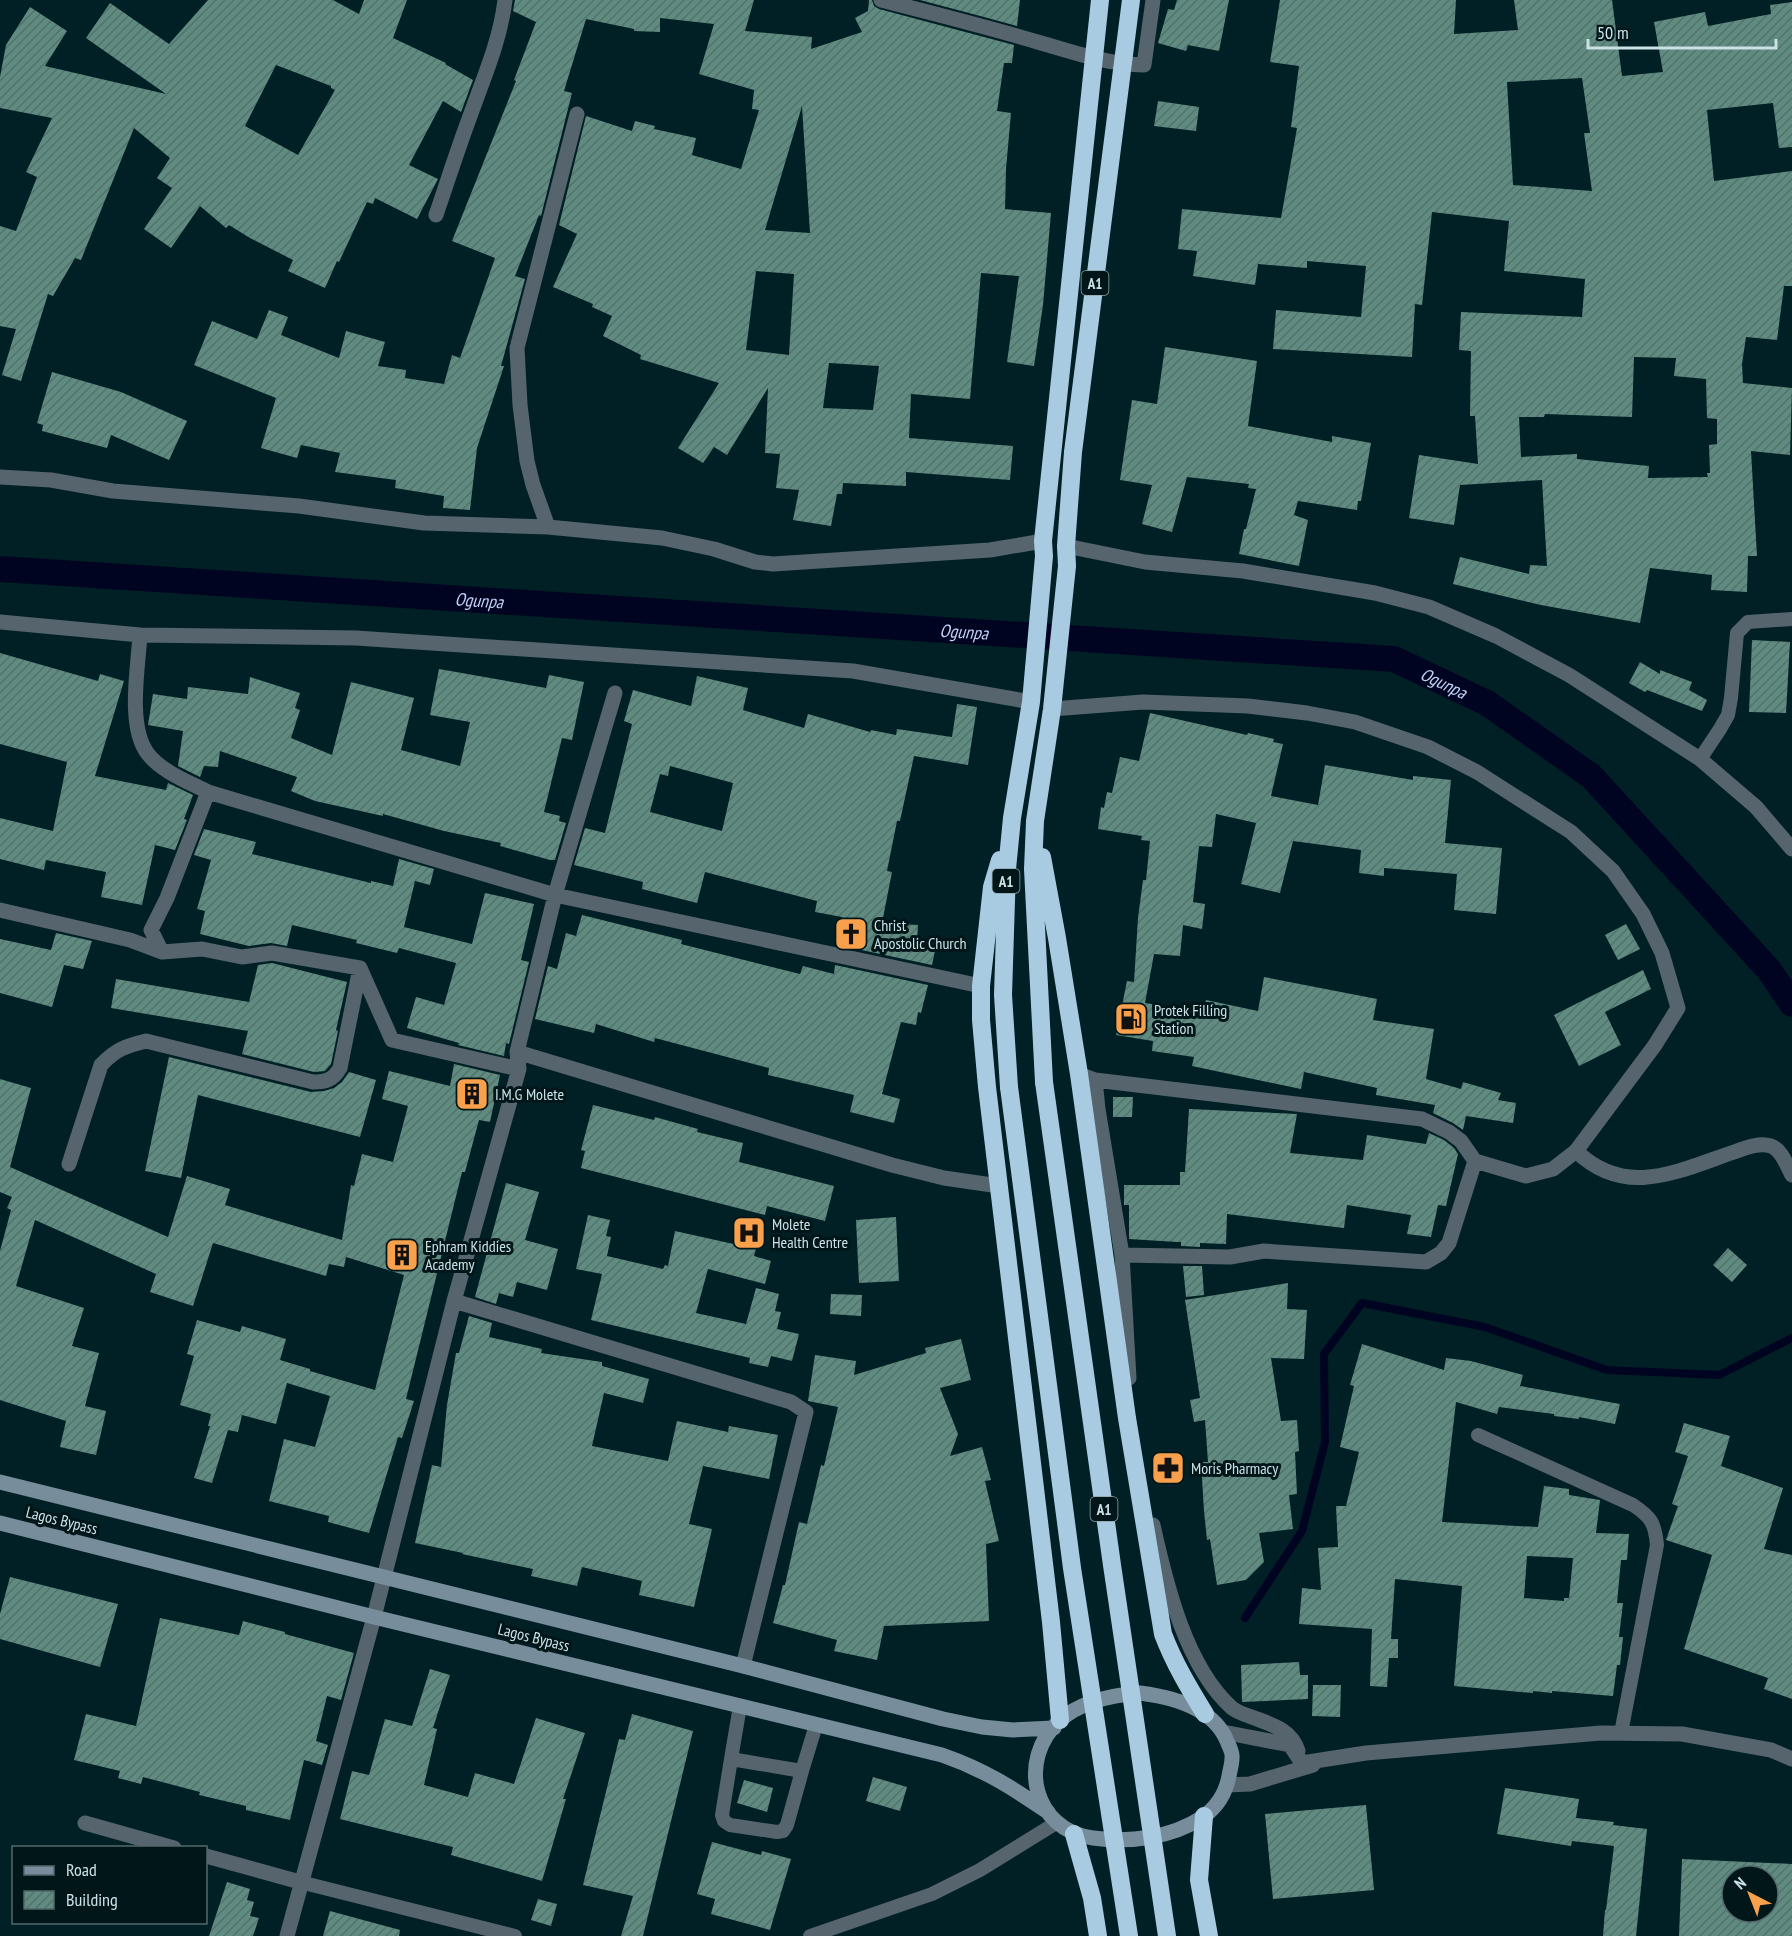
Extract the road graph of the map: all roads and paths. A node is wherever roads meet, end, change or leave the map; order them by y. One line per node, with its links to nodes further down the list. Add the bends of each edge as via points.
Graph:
1 (505, 0): 9 (street, via 493,56)
2 (881, 0): 6 (street)
3 (1100, 0): 6 (highway, A1)
4 (1131, 0): 7 (highway, A1)
5 (1153, 0): 7 (street, via 1144,65)
6 (1094, 59): 7 (street); 13 (highway, A1)
7 (1123, 64): 12 (highway, A1, via 1074,452)
8 (577, 114): 11 (street, via 517,348 527,461)
9 (436, 215)
10 (0, 477): 11 (street, via 424,523)
11 (548, 527): 13 (street, via 662,538 773,564)
12 (1066, 546): 19 (highway, A1); 20 (street, via 1145,562 1243,571 1374,593 1429,607 1496,636 1569,675)
13 (1044, 548): 18 (highway, A1)
14 (1792, 619): 20 (lane, via 1748,622 1737,633 1728,715)
15 (0, 622): 16 (street)
16 (140, 635): 18 (street, via 356,638 853,671); 21 (street, via 135,711 138,737 160,766)
17 (615, 693): 25 (street)
18 (1031, 702): 22 (highway, A1)
19 (1052, 709): 23 (highway, A1); 33 (street, via 1155,702 1248,706 1355,722 1428,747 1477,772 1571,832 1613,871 1643,914 1662,953 1678,1008)
20 (1700, 759): 24 (street, via 1756,807)
21 (207, 792): 25 (street); 27 (street, via 151,930)
22 (1012, 818): 29 (highway, via 992,887); 70 (highway, A1, bridge, via 1006,869 1003,995 1009,1087 1072,1568)
23 (1035, 821): 32 (highway); 71 (highway, A1, bridge, via 1033,868 1044,1082)
24 (1792, 849)
25 (555, 895): 29 (street); 30 (street)
26 (0, 910): 27 (street, via 130,940)
27 (162, 952): 28 (street, via 202,950 242,957 272,953)
28 (360, 968): 31 (street, via 392,1040); 35 (street, via 340,1068 334,1078 313,1082 146,1041 125,1046 101,1065)
29 (981, 986): 37 (highway, via 981,1020)
30 (517, 1052): 31 (street); 37 (street, via 892,1165)
31 (519, 1069): 39 (street)
32 (1087, 1077): 34 (street, via 1422,1119 1461,1141); 38 (street, via 1098,1109); 40 (highway)
33 (1576, 1151): 34 (street, via 1553,1169 1526,1176); 36 (street, via 1606,1172 1633,1178 1669,1174 1753,1145 1771,1146 1780,1152)
34 (1475, 1161): 38 (street, via 1449,1243 1426,1262 1264,1251 1230,1257)
35 (69, 1164)
36 (1792, 1175)
37 (999, 1186): 49 (highway, via 1052,1634)
38 (1122, 1255): 40 (street)
39 (454, 1300): 44 (street); 46 (street, via 792,1402 806,1412)
40 (1130, 1425): 48 (highway, via 1163,1634 1182,1677); 56 (street, via 1161,1559 1189,1644 1212,1684 1234,1710 1285,1731 1295,1741)
41 (1478, 1435): 52 (lane, via 1633,1505 1646,1514 1656,1529 1658,1545)
42 (0, 1482): 44 (main road, Lagos Bypass)
43 (0, 1523): 45 (main road, Lagos Bypass)
44 (383, 1577): 45 (street); 46 (main road, Lagos Bypass)
45 (374, 1617): 47 (main road, Lagos Bypass); 65 (street)
46 (743, 1666): 49 (main road, Lagos Bypass, via 982,1727 1013,1730)
47 (740, 1706): 50 (main road, Lagos Bypass); 54 (lane)
48 (1205, 1714): 49 (main road, via 1165,1696 1120,1694 1098,1699); 51 (main road)
49 (1057, 1724): 60 (main road, via 1046,1737 1037,1759 1036,1784 1041,1802)
50 (816, 1725): 57 (lane); 60 (main road, Lagos Bypass, via 970,1765 993,1776)
51 (1223, 1732): 56 (street, via 1290,1745); 58 (main road, via 1233,1756)
52 (1621, 1733): 53 (street); 55 (street, via 1682,1734 1771,1750)
53 (1366, 1753): 56 (street); 58 (street, via 1250,1784)
54 (731, 1759): 57 (lane); 57 (lane, via 722,1815 730,1825 783,1831)
55 (1792, 1759)
56 (1302, 1763)
57 (802, 1771)
58 (1227, 1785): 59 (main road)
59 (1204, 1816): 62 (main road, via 1183,1828 1149,1838 1109,1839); 72 (highway, via 1199,1880)
60 (1052, 1817): 62 (main road); 68 (lane, via 980,1870 932,1894)
61 (85, 1823): 63 (street)
62 (1074, 1834): 69 (highway)
63 (167, 1846)
64 (207, 1856): 65 (street)
65 (300, 1882): 66 (street); 67 (lane)
66 (287, 1936)
67 (514, 1936)
68 (810, 1936)
69 (1098, 1936)
70 (1129, 1936)
71 (1167, 1936)
72 (1209, 1936)

